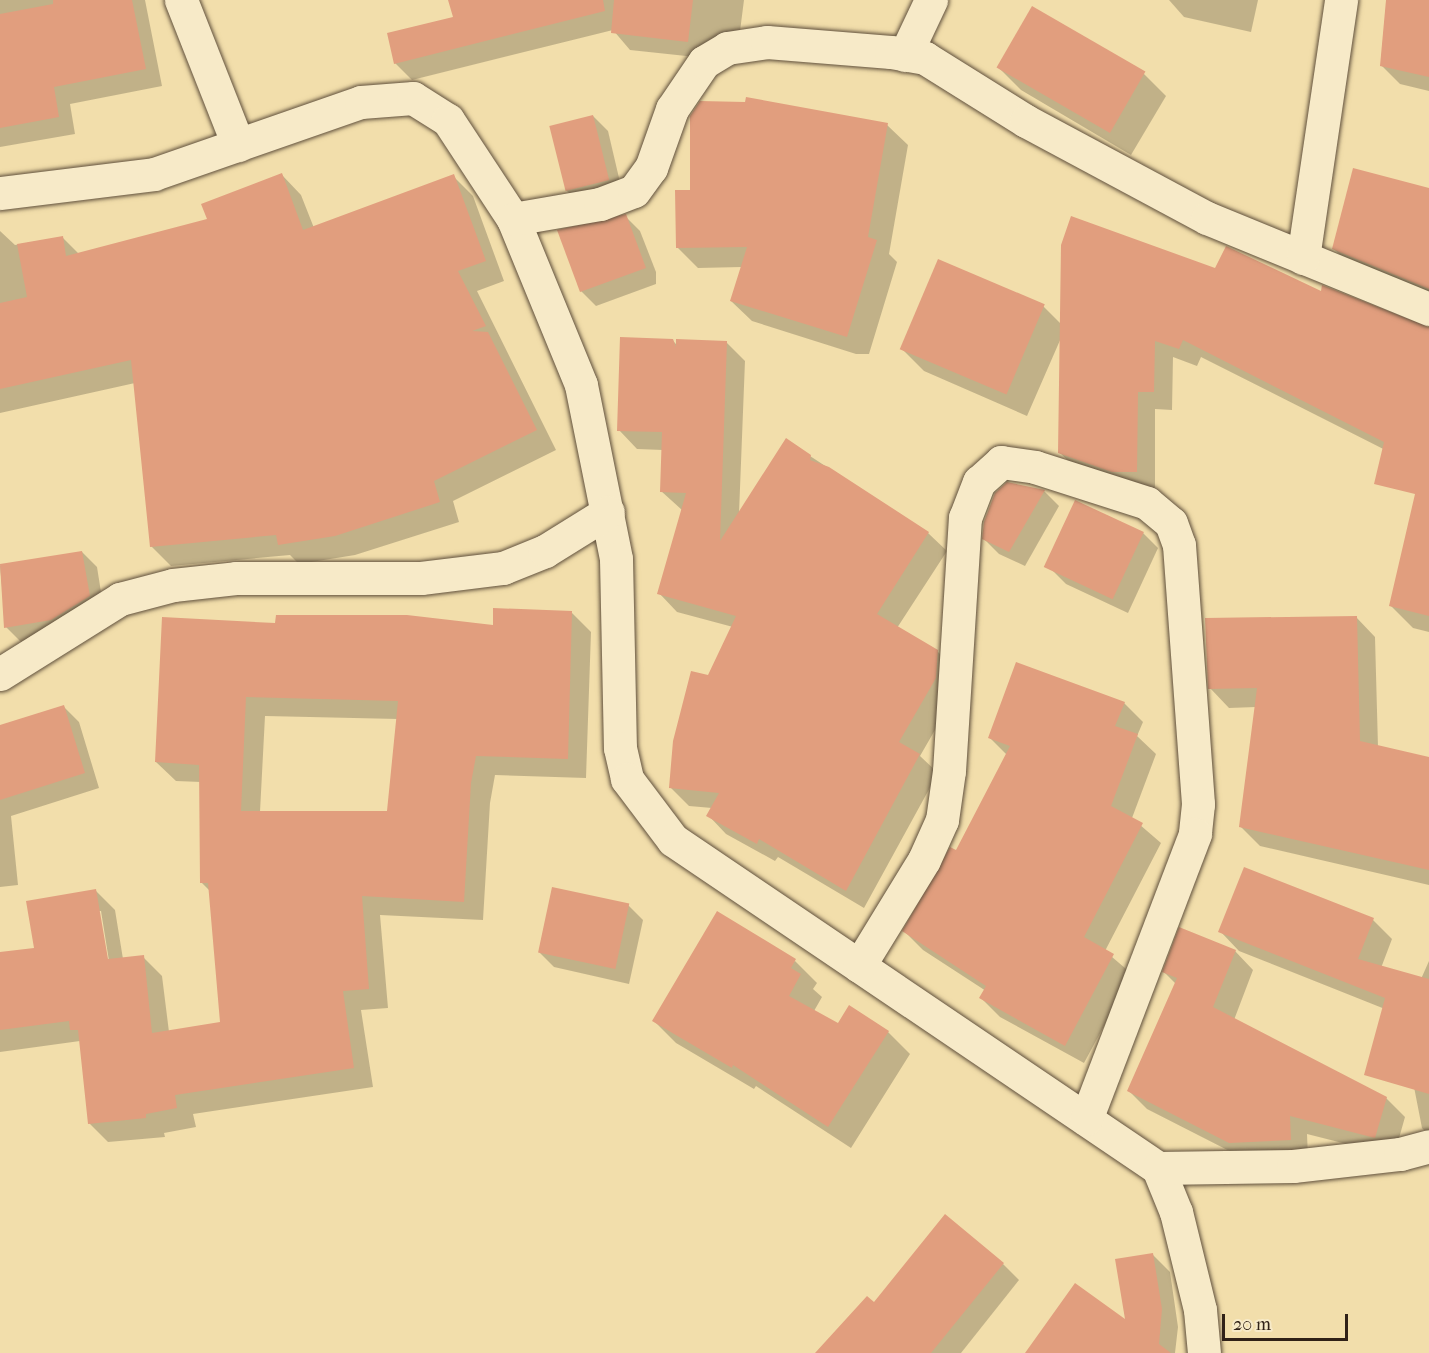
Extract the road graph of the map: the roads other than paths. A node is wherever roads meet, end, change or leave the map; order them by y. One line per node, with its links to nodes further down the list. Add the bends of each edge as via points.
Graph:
1 (181, 0): 5 (street)
2 (931, 0): 4 (street)
3 (1341, 0): 8 (street)
4 (905, 55): 7 (street, via 766,42 727,48 704,62 672,109 651,168 634,191 600,204); 8 (street, via 925,58 1026,121 1207,218)
5 (238, 145): 6 (street, via 154,174); 7 (street, via 361,102 413,98 448,120)
6 (0, 192)
7 (513, 219): 10 (street, via 581,386)
8 (1304, 258): 9 (street)
9 (1429, 309)
10 (608, 512): 11 (street, via 545,551 503,568 421,578 236,578 173,585 131,596); 12 (street, via 616,559 620,748 627,779 674,840)
11 (0, 674)
12 (859, 966): 13 (street); 13 (street, via 924,860 942,820 950,771 965,518 979,482 1001,462 1024,465 1147,503 1171,523 1179,545 1198,804 1195,834)
13 (1086, 1119): 15 (street)
14 (1429, 1146): 15 (street, via 1400,1154 1293,1166)
15 (1158, 1168): 16 (street, via 1176,1212 1200,1310)
16 (1204, 1353)

